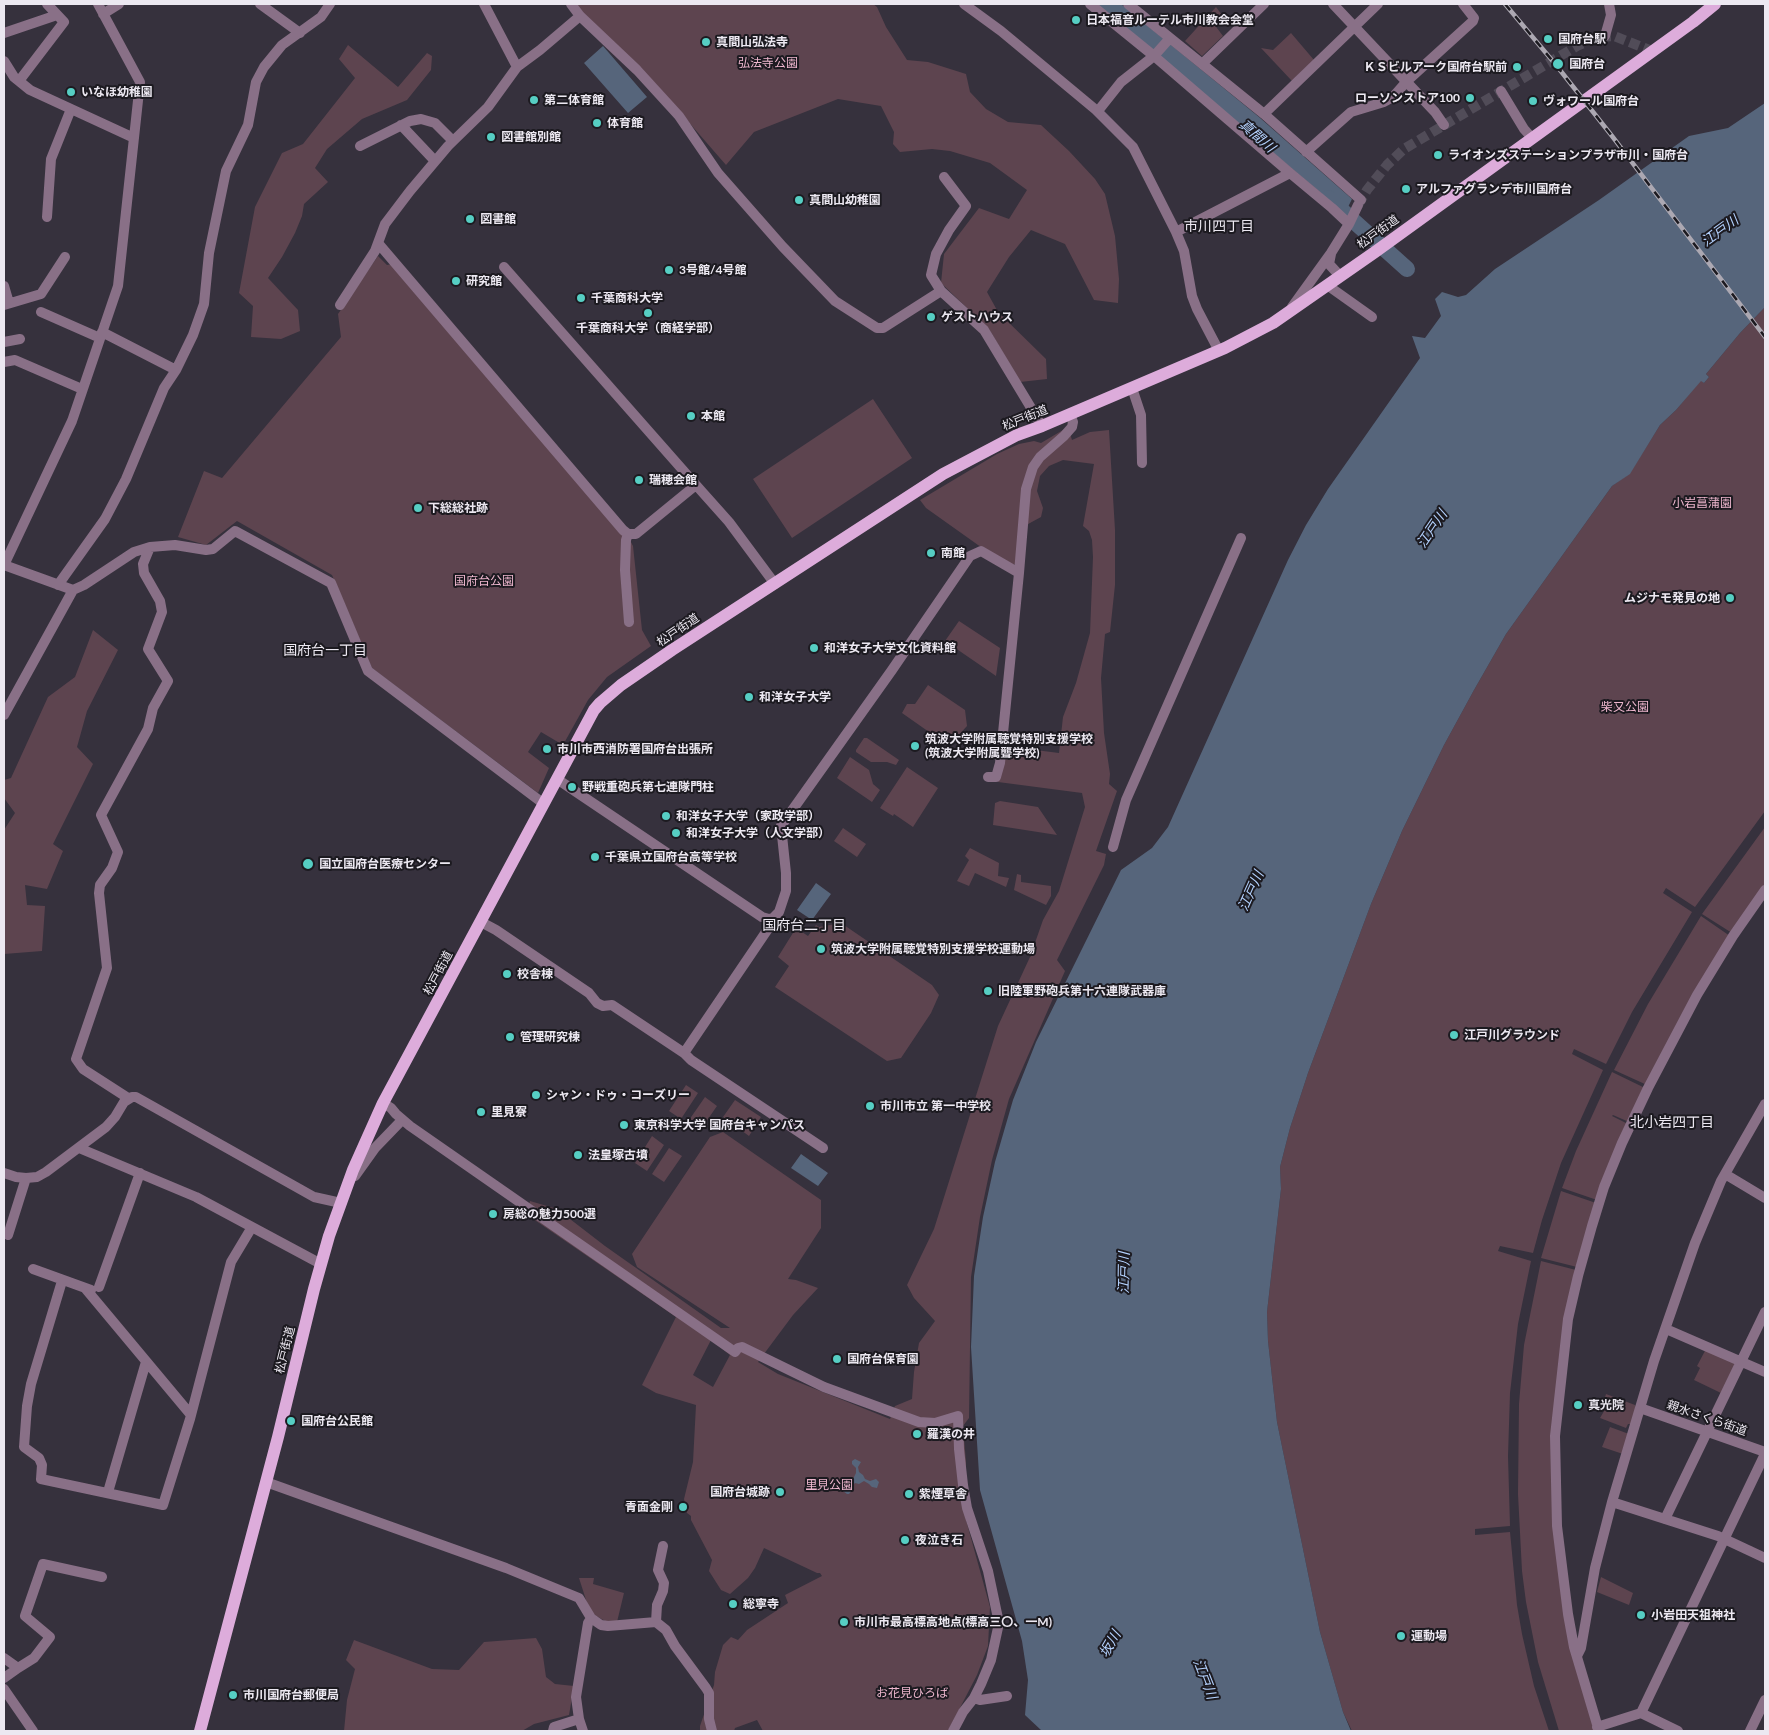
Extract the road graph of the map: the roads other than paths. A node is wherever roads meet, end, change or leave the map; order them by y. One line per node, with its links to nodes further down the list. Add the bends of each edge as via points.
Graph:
1 (47, 4): 18 (street)
2 (98, 4): 17 (street)
3 (119, 4): 17 (street)
4 (260, 4): 21 (street)
5 (330, 4): 21 (street, via 321,17)
6 (484, 4): 28 (street)
7 (571, 4): 19 (street)
8 (964, 4): 33 (street)
9 (1090, 4): 25 (street)
10 (1128, 4): 24 (street)
11 (1264, 4): 27 (street)
12 (1333, 4): 20 (street)
13 (1378, 4): 20 (street)
14 (1463, 4): 30 (street, via 1474,18 1472,21)
15 (1609, 4): 23 (street, via 1611,15)
16 (1714, 4): 38 (main road, 松戸街道)
17 (103, 14): 37 (street, via 140,82)
18 (57, 15): 22 (street); 29 (street, via 64,22)
19 (580, 16): 28 (street); 55 (street, via 637,70 679,116 718,173 835,301 882,328)
20 (1354, 26): 30 (street); 34 (street)
21 (300, 33): 66 (street, via 282,45 256,82 248,125 226,171 209,253 204,304)
22 (4, 34)
23 (1605, 36)
24 (1170, 38): 25 (street); 27 (street)
25 (1154, 56): 33 (street, via 1121,82); 43 (street)
26 (4, 61): 29 (street)
27 (1202, 64): 34 (street)
28 (517, 67): 39 (street, via 488,106)
29 (19, 81): 32 (street, via 30,90)
30 (1406, 81): 36 (street); 41 (street, via 1389,100 1351,112)
31 (1501, 91): 38 (street)
32 (71, 109): 37 (street); 45 (street, via 51,159)
33 (1098, 111): 47 (street, via 1133,147)
34 (1264, 114): 41 (street)
35 (401, 125): 39 (street, via 421,119 435,123); 40 (street); 42 (street)
36 (1444, 125)
37 (134, 138): 61 (street, via 118,286)
38 (1532, 138): 52 (main road, 松戸街道)
39 (453, 141): 42 (street)
40 (360, 146)
41 (1306, 152): 46 (street, via 1359,203)
42 (435, 161): 48 (street, via 385,224)
43 (1290, 173): 46 (street); 47 (street)
44 (944, 177): 55 (street, via 966,206 936,254 931,275)
45 (48, 217)
46 (1350, 223): 49 (street)
47 (1176, 232): 64 (street, via 1184,252 1196,309)
48 (378, 243): 57 (street); 73 (street)
49 (1331, 253): 52 (street, via 1329,264); 59 (street)
50 (65, 257): 56 (street, via 41,294)
51 (504, 267): 72 (street)
52 (1340, 276): 53 (main road, 松戸街道)
53 (1327, 285): 59 (main road, 松戸街道); 60 (street)
54 (4, 286): 56 (street)
55 (941, 291): 70 (street, via 984,330)
56 (6, 304)
57 (340, 305)
58 (41, 312): 61 (street)
59 (1289, 312): 64 (main road, 松戸街道)
60 (1372, 317)
61 (101, 335): 66 (street); 68 (street)
62 (20, 339): 63 (street)
63 (4, 342)
64 (1219, 351): 67 (main road, 松戸街道)
65 (4, 362): 68 (street, via 15,360)
66 (176, 370): 79 (street, via 164,388 106,518)
67 (1132, 388): 69 (main road, 松戸街道); 71 (street, via 1141,415)
68 (82, 389): 76 (street, via 72,421)
69 (1070, 414): 70 (main road, 松戸街道); 77 (street, via 1072,427 1040,457 1026,488)
70 (1042, 426): 78 (main road, 松戸街道, via 1006,440 943,474)
71 (1142, 463)
72 (696, 485): 73 (street, via 636,534); 78 (street, via 729,522)
73 (628, 534): 81 (street, via 625,570)
74 (1242, 538): 86 (street, via 1126,800)
75 (150, 547): 80 (street, via 134,552); 85 (street, via 175,545 213,549 235,530 331,583 368,672); 91 (street, via 144,573 160,601 162,612 148,649 168,681 153,708 148,728 101,815 118,852 99,893 107,968 76,1059 83,1069)
76 (4, 565): 79 (street)
77 (1019, 573): 83 (street, via 1000,763 996,776); 88 (street, via 981,551 970,556 782,826 786,891 779,912)
78 (775, 584): 84 (main road, 松戸街道, via 605,697 594,710)
79 (58, 585): 80 (street)
80 (73, 590): 82 (street)
81 (629, 622)
82 (4, 715)
83 (988, 777)
84 (557, 779): 85 (main road, 松戸街道); 88 (street)
85 (544, 804): 89 (main road, 松戸街道)
86 (1112, 846)
87 (1765, 890): 128 (street, via 1715,964 1648,1088 1604,1186 1578,1276 1565,1343 1555,1436 1560,1560)
88 (769, 919): 90 (street, via 770,926)
89 (481, 922): 90 (street, via 589,993 603,1006 612,1005); 92 (main road, 松戸街道)
90 (684, 1053): 96 (street)
91 (128, 1098): 95 (street, via 109,1124); 101 (street, via 136,1097 314,1197)
92 (383, 1103): 94 (street); 101 (main road, 松戸街道)
93 (1765, 1104): 99 (street)
94 (402, 1120): 101 (street, via 374,1148); 134 (street, via 735,1352 742,1347 824,1386 919,1422 934,1423 958,1416 961,1467 968,1508 988,1571 999,1623 991,1660)
95 (79, 1148): 98 (street); 100 (street, via 42,1174)
96 (823, 1148)
97 (4, 1173): 100 (street)
98 (140, 1173): 103 (street, via 196,1197); 108 (street, via 100,1287 94,1291)
99 (1725, 1174): 102 (street); 110 (street, via 1695,1243)
100 (26, 1178): 104 (street)
101 (343, 1198): 105 (main road, 松戸街道)
102 (1765, 1198)
103 (252, 1227): 105 (street); 115 (street, via 231,1262)
104 (8, 1235)
105 (321, 1264): 118 (main road, 松戸街道)
106 (33, 1269): 107 (street)
107 (62, 1281): 108 (street); 119 (street, via 31,1384 24,1447 39,1458 41,1479)
108 (86, 1288): 111 (street)
109 (1765, 1312): 112 (street)
110 (1666, 1329): 112 (street); 114 (street)
111 (146, 1362): 115 (street); 119 (street)
112 (1741, 1362): 113 (street); 116 (street)
113 (1765, 1372)
114 (1640, 1408): 116 (street, 親水さくら街道); 120 (street)
115 (191, 1415): 119 (street, via 163,1505)
116 (1708, 1432): 117 (street, 親水さくら街道); 121 (street)
117 (1765, 1453): 122 (street)
118 (266, 1482): 126 (street, via 506,1568 579,1598); 140 (main road, 松戸街道)
119 (108, 1492)
120 (1612, 1502): 121 (street); 128 (street)
121 (1665, 1519): 122 (street)
122 (1724, 1539): 124 (street); 136 (street)
123 (663, 1546): 127 (street, via 658,1570 664,1583 656,1605)
124 (1765, 1558)
125 (102, 1577): 130 (street, via 43,1564 25,1616 50,1637 34,1658)
126 (591, 1618): 127 (street, via 608,1626); 137 (street, via 576,1697)
127 (656, 1622): 143 (street, via 666,1630 709,1693)
128 (1577, 1656): 138 (street)
129 (4, 1658): 130 (street)
130 (18, 1668): 131 (street)
131 (4, 1678)
132 (4, 1689): 139 (street)
133 (1006, 1696): 134 (street)
134 (974, 1698): 144 (street)
135 (1765, 1700): 146 (street)
136 (1642, 1713): 138 (street); 145 (street)
137 (579, 1719): 141 (street, via 554,1727); 142 (street)
138 (1598, 1729)
139 (33, 1731)
140 (200, 1731)
141 (553, 1731)
142 (583, 1731)
143 (712, 1731)
144 (953, 1731)
145 (1678, 1731)
146 (1750, 1731)

